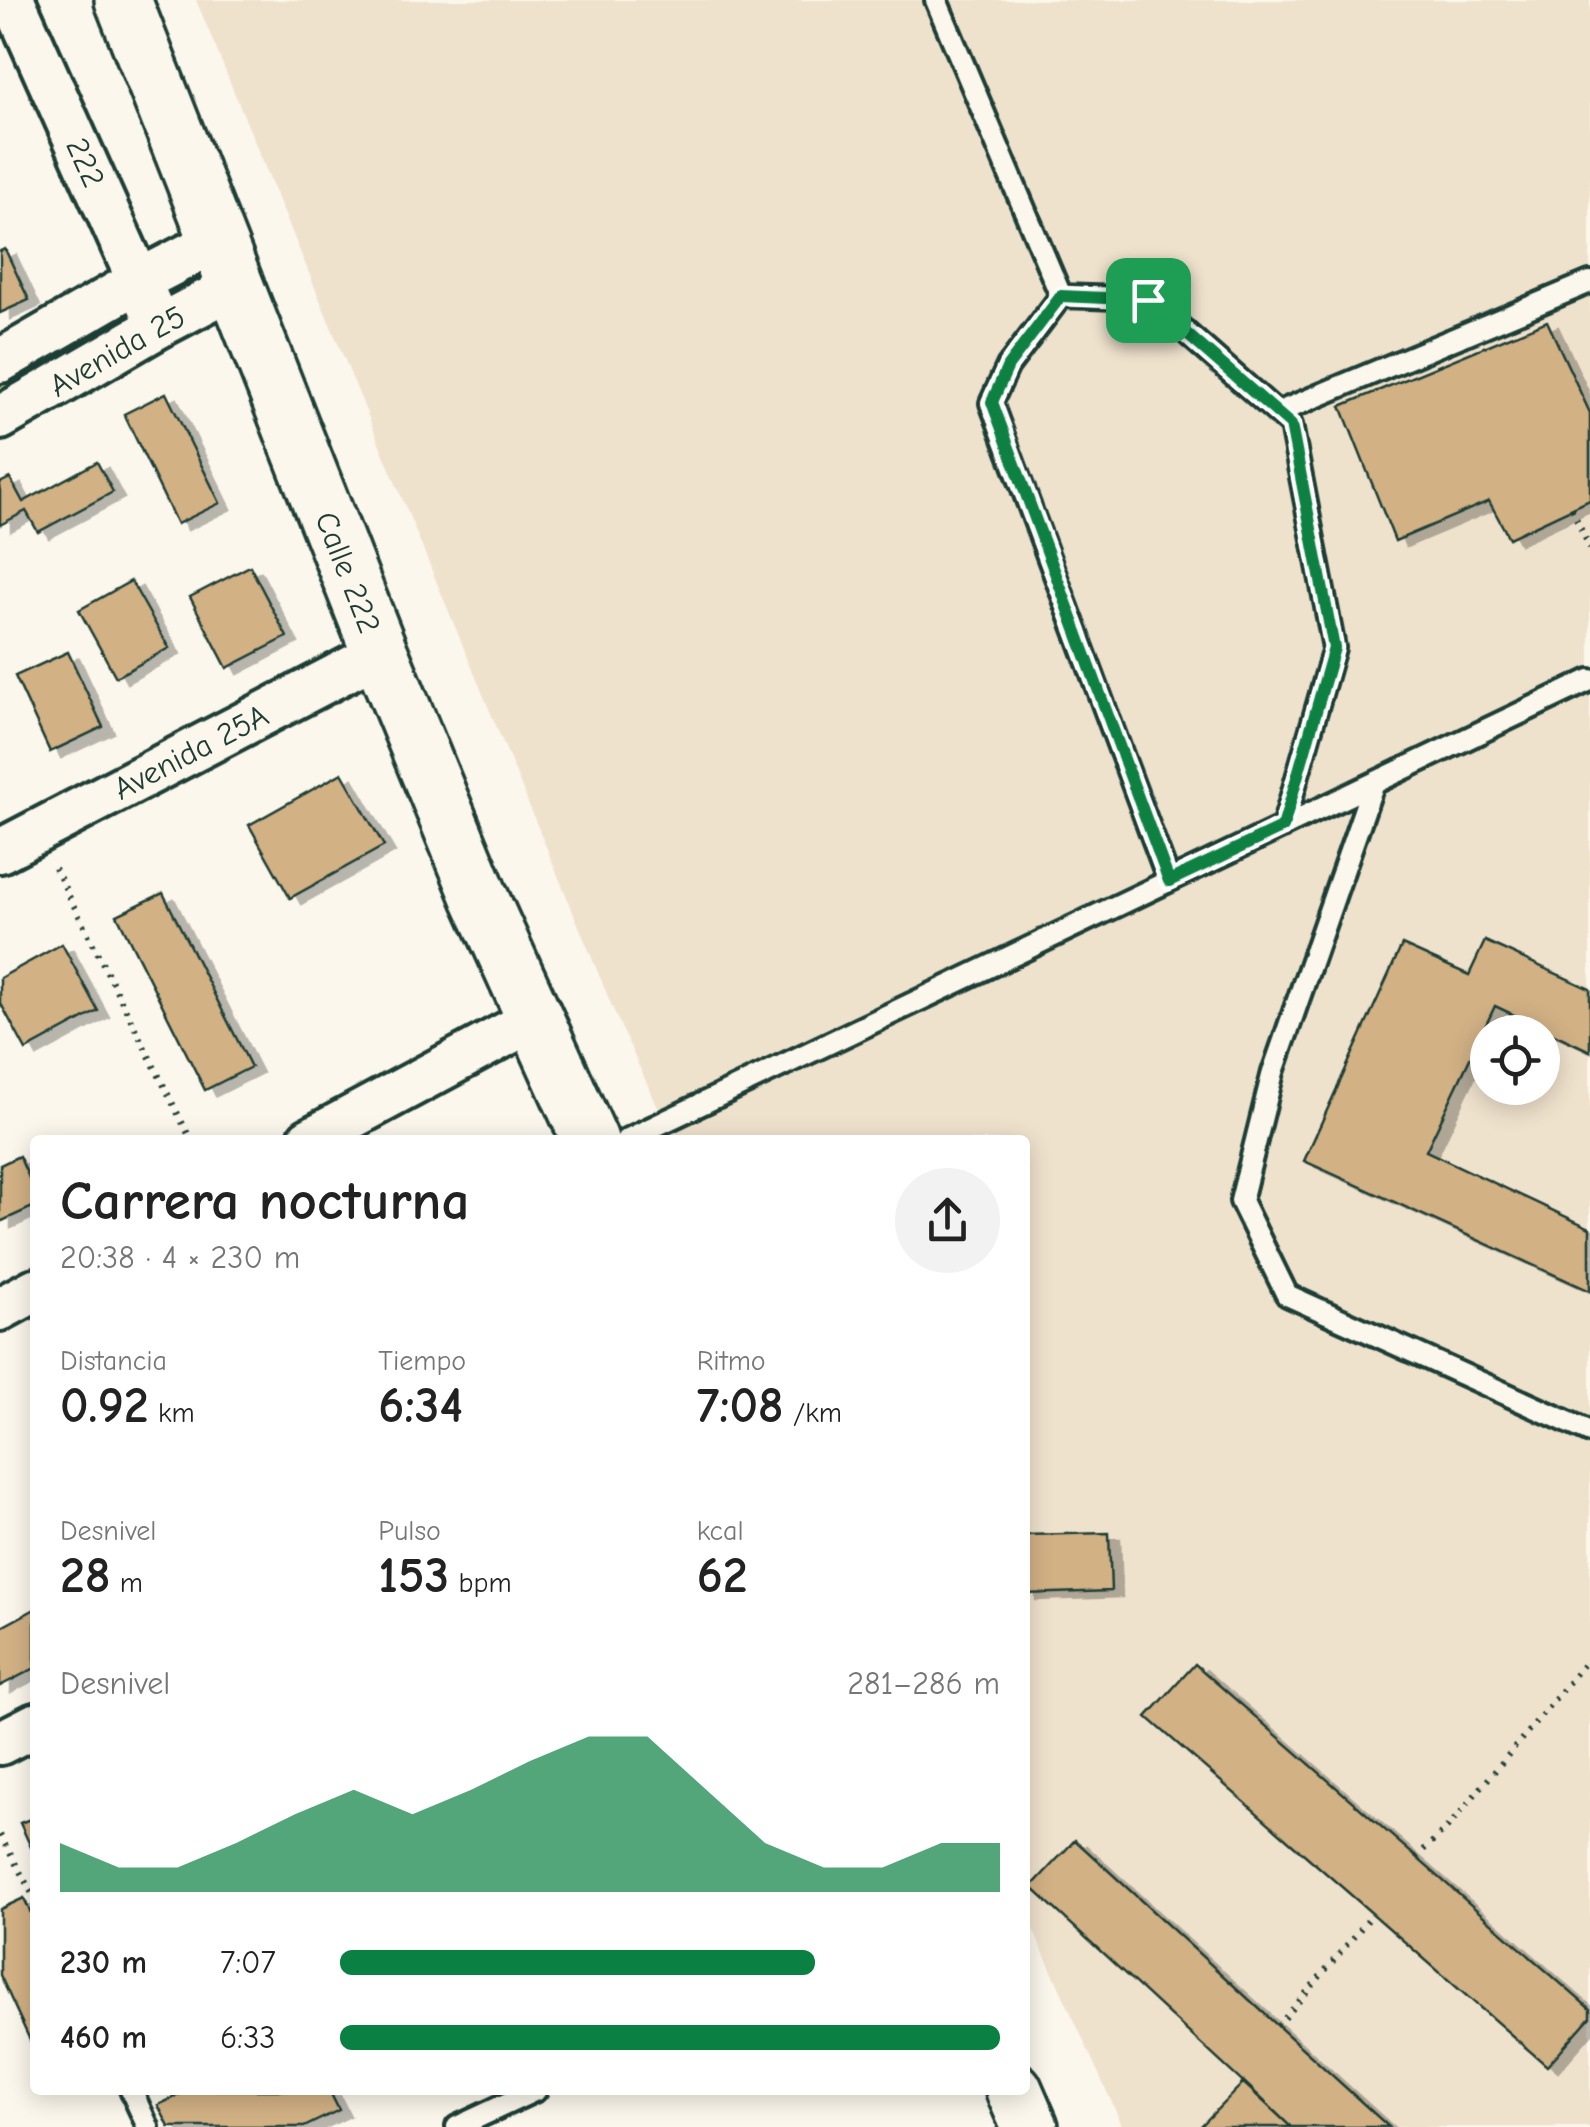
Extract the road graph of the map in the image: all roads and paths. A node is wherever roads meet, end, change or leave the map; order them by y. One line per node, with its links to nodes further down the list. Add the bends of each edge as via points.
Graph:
1 (12, 0): 5 (street, 222)
2 (123, 0): 4 (main road, Calle 222)
3 (936, 0): 7 (lane)
4 (228, 263): 5 (street, Avenida 25); 8 (street, Avenida 25); 14 (main road, Calle 222)
5 (138, 282): 8 (street, 222); 9 (street, Avenida 25)
6 (1590, 282): 10 (lane)
7 (1061, 296): 10 (lane, via 1148,300); 19 (lane, via 1008,366 992,402)
8 (159, 326): 11 (street, Avenida 25)
9 (0, 361)
10 (1277, 413): 17 (lane, via 1291,425 1334,648)
11 (0, 418)
12 (1572, 509): 13 (path)
13 (1590, 550)
14 (380, 654): 18 (street, Avenida 25A); 20 (main road, Calle 222)
15 (1590, 680): 16 (lane)
16 (1373, 784): 17 (lane); 27 (lane, via 1273,1072 1241,1200 1287,1295)
17 (1283, 827): 19 (lane)
18 (18, 841): 21 (path)
19 (1169, 881): 24 (lane)
20 (536, 1018): 22 (street); 23 (main road, Calle 222)
21 (188, 1135)
22 (318, 1135)
23 (588, 1135)
24 (636, 1135)
25 (30, 1293): 26 (street)
26 (0, 1309)
27 (1590, 1432)
28 (1590, 1657): 32 (path)
29 (30, 1727): 30 (street)
30 (0, 1742)
31 (0, 1835): 33 (path)
32 (1416, 1857)
33 (30, 1890)
34 (1372, 1914): 35 (path)
35 (1278, 2026)
36 (133, 2095): 39 (lane)
37 (525, 2095): 40 (lane)
38 (1016, 2095): 41 (main road)
39 (148, 2127)
40 (457, 2127)
41 (1030, 2127)

